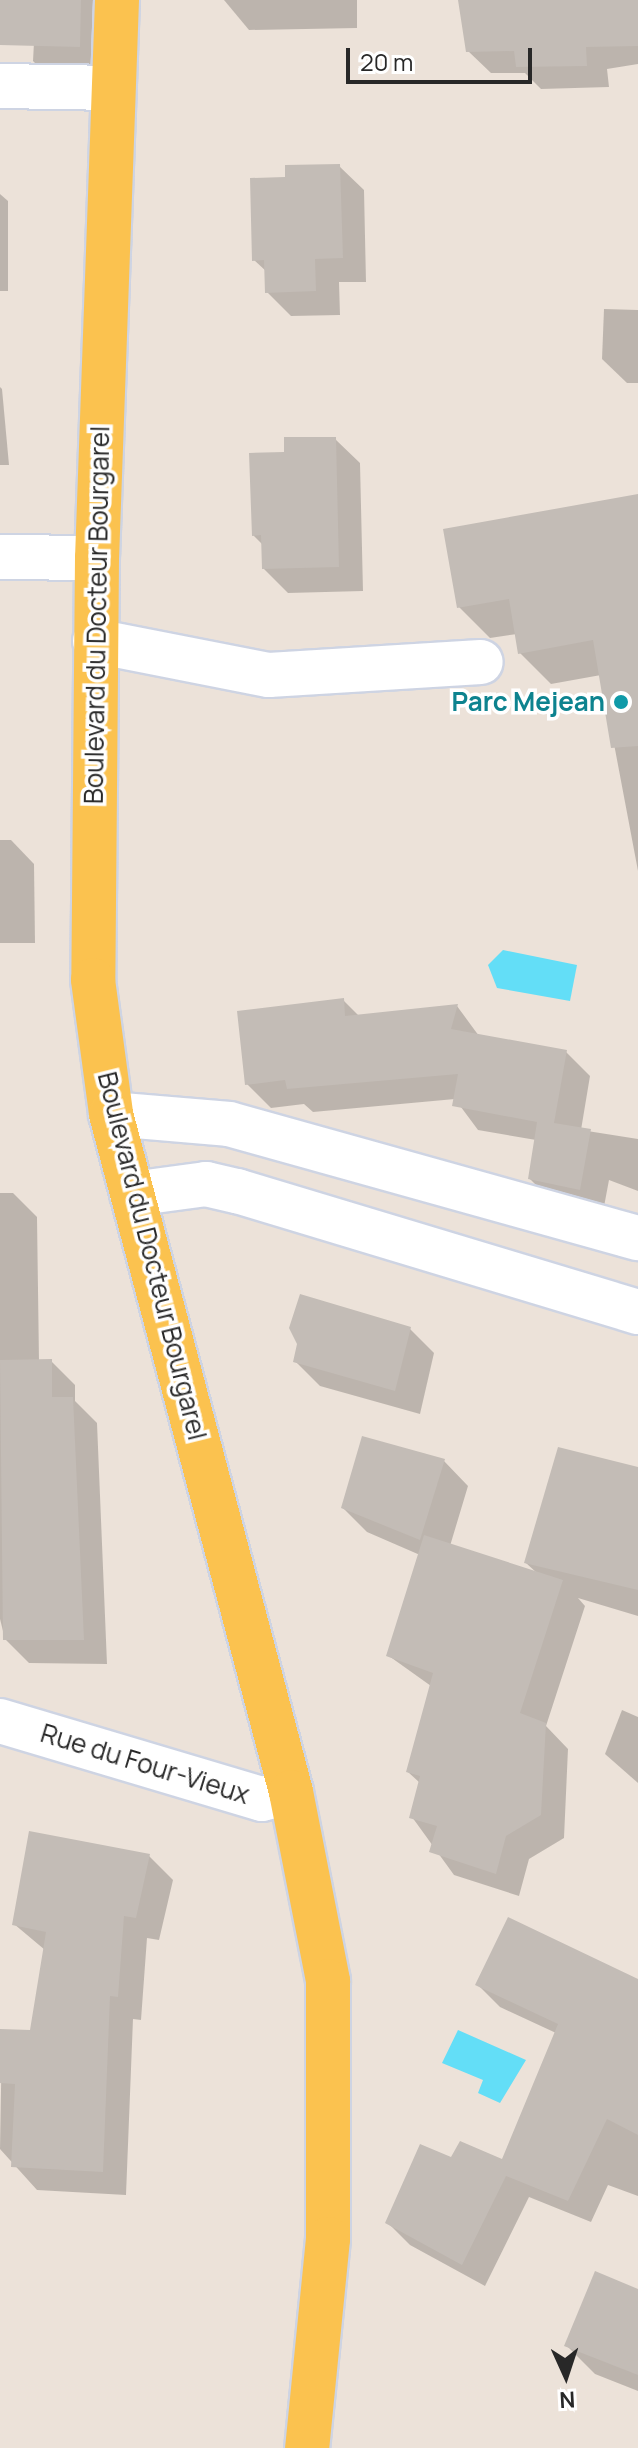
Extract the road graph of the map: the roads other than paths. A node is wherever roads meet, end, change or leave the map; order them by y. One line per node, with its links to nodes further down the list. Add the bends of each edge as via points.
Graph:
1 (117, 0): 3 (main road, Boulevard du Docteur Bourgarel)
2 (0, 86): 3 (street)
3 (110, 88): 5 (main road, Boulevard du Docteur Bourgarel)
4 (0, 557): 5 (street)
5 (97, 558): 6 (main road, Boulevard du Docteur Bourgarel)
6 (95, 641): 7 (street, via 269,675); 8 (main road, Boulevard du Docteur Bourgarel, via 92,943)
7 (481, 662)
8 (111, 1114): 9 (main road, Boulevard du Docteur Bourgarel); 10 (street, via 229,1124)
9 (132, 1194): 11 (street, via 206,1184 237,1191); 13 (main road, Boulevard du Docteur Bourgarel)
10 (638, 1238)
11 (638, 1312)
12 (0, 1721): 13 (street, Rue du Four-Vieux, via 262,1799)
13 (291, 1792): 14 (main road, Boulevard du Docteur Bourgarel, via 328,1981 330,2040 328,2239)
14 (307, 2448)

